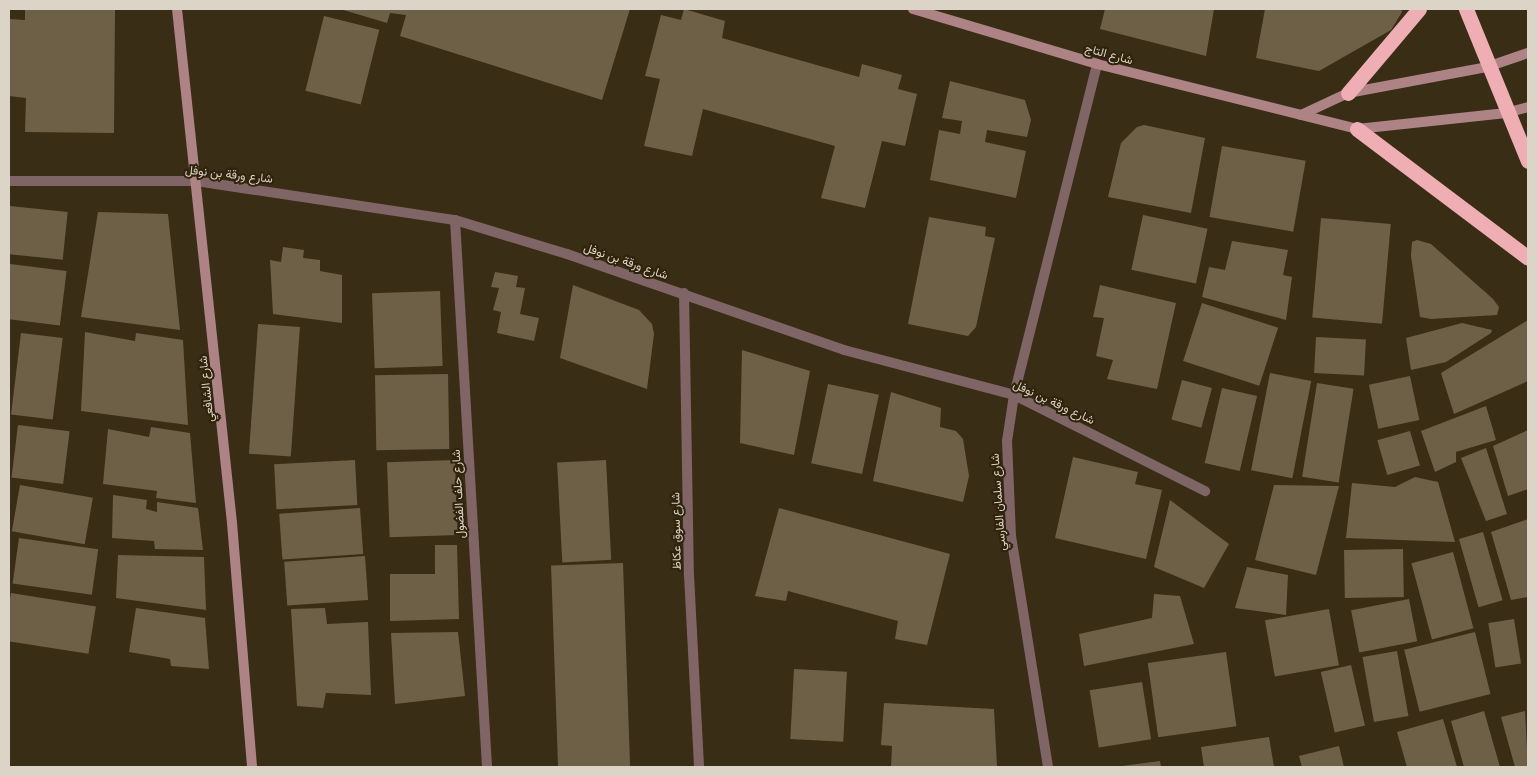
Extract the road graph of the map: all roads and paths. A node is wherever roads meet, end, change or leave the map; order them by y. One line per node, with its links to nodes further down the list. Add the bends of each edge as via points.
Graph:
1 (176, 9): 15 (street, شارع الشافعي)
2 (913, 9): 6 (street, شارع التاج)
3 (1419, 9): 8 (highway)
4 (1466, 9): 7 (highway)
5 (1528, 53): 7 (street)
6 (1097, 64): 11 (street, شارع التاج); 19 (street, شارع سلمان الفارسي)
7 (1487, 67): 8 (street); 10 (highway)
8 (1348, 93): 11 (street)
9 (1528, 107): 10 (street, شارع التاج)
10 (1506, 113): 12 (street, شارع التاج); 13 (highway)
11 (1301, 114): 12 (street, شارع التاج)
12 (1357, 129): 17 (highway)
13 (1528, 161)
14 (9, 180): 15 (street, شارع ورقة بن نوفل)
15 (196, 181): 16 (street, شارع ورقة بن نوفل); 21 (street, شارع الشافعي, via 232,523)
16 (455, 220): 18 (street, شارع ورقة بن نوفل); 22 (street, شارع حلف الفضول)
17 (1528, 258)
18 (684, 293): 19 (street, شارع ورقة بن نوفل, via 844,350); 23 (street, شارع سوق عكاظ, via 689,575)
19 (1014, 395): 20 (street, شارع ورقة بن نوفل); 24 (street, شارع سلمان الفارسي, via 1007,441 1011,536)
20 (1205, 491)
21 (252, 767)
22 (486, 767)
23 (699, 767)
24 (1048, 767)

